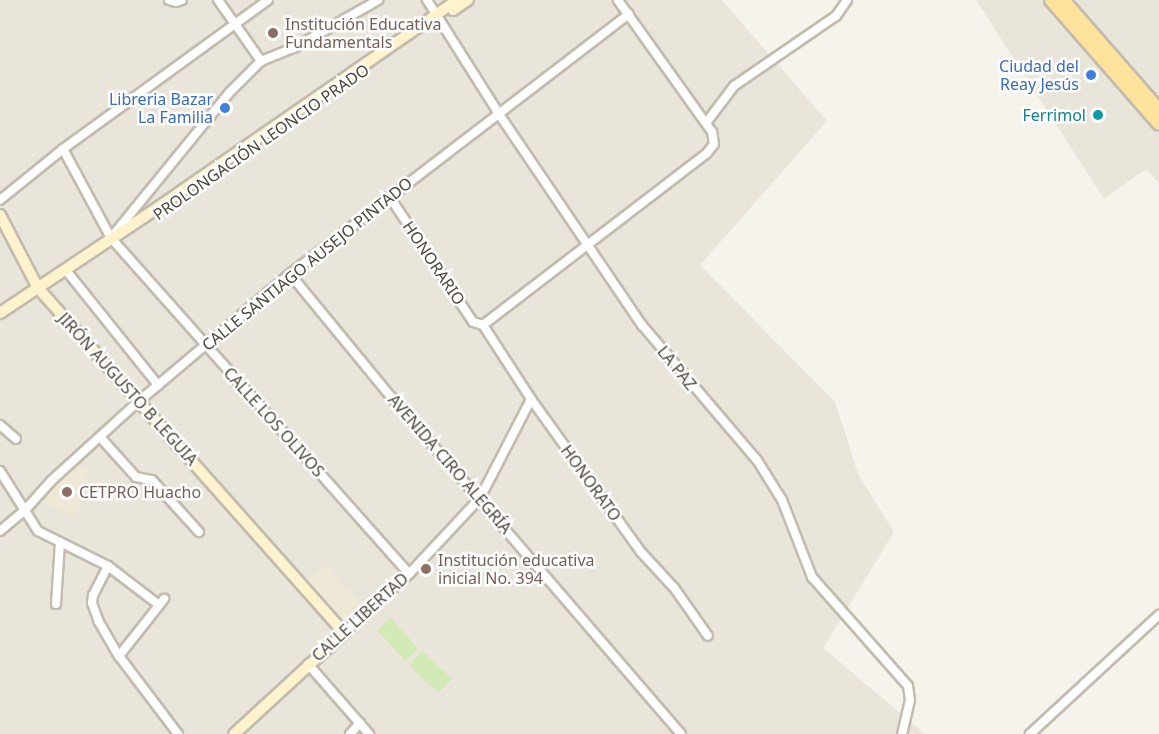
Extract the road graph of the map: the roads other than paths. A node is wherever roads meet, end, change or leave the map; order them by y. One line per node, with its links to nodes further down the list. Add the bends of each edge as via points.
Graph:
1 (169, 0): 2 (street)
2 (182, 0)
3 (218, 0): 15 (street)
4 (268, 0): 15 (street)
5 (378, 0): 16 (street, PROLONGACIÓN LEONCIO PRADO, via 294,48)
6 (427, 0): 14 (street, LA PAZ)
7 (457, 0): 14 (street, PROLONGACIÓN LEONCIO PRADO)
8 (468, 0): 14 (street, PROLONGACIÓN LEONCIO PRADO)
9 (618, 0): 13 (street)
10 (847, 0): 20 (street, via 836,16 734,86)
11 (1051, 0): 17 (main road)
12 (1063, 0): 17 (main road)
13 (629, 15): 19 (street, CALLE SANTIAGO AUSEJO PINTADO); 20 (street)
14 (438, 16): 19 (street, LA PAZ); 26 (street, PROLONGACIÓN LEONCIO PRADO)
15 (236, 24): 16 (street); 22 (street)
16 (261, 61): 26 (street, PROLONGACIÓN LEONCIO PRADO, via 230,92)
17 (1119, 71): 18 (main road); 21 (main road)
18 (1159, 110)
19 (499, 114): 23 (street, CALLE SANTIAGO AUSEJO PINTADO); 27 (street, LA PAZ)
20 (706, 123): 27 (street, via 714,138 710,150)
21 (1159, 124)
22 (63, 149): 24 (street); 26 (street, CALLE LOS OLIVOS)
23 (389, 196): 29 (street, CALLE SANTIAGO AUSEJO PINTADO); 32 (street, HONORARIO, via 473,322)
24 (0, 200)
25 (0, 215): 30 (street, JIRÓN AUGUSTO B LEGUIA)
26 (111, 238): 28 (street, PROLONGACIÓN LEONCIO PRADO); 33 (street, CALLE LOS OLIVOS)
27 (586, 245): 32 (street); 60 (street, LA PAZ, via 642,325 757,460 782,501 812,577 908,686 910,700)
28 (64, 270): 30 (street, PROLONGACIÓN LEONCIO PRADO); 34 (street)
29 (290, 274): 33 (street, CALLE SANTIAGO AUSEJO PINTADO); 41 (street, AVENIDA CIRO ALEGRÍA)
30 (38, 288): 31 (street, PROLONGACIÓN LEONCIO PRADO); 36 (street, JIRÓN AUGUSTO B LEGUIA)
31 (0, 313)
32 (483, 325): 35 (street, HONORATO)
33 (206, 345): 34 (street, CALLE SANTIAGO AUSEJO PINTADO); 47 (street, CALLE LOS OLIVOS)
34 (158, 385): 36 (street, CALLE SANTIAGO AUSEJO PINTADO)
35 (531, 399): 41 (street, CALLE LIBERTAD); 51 (street, HONORATO, via 641,552 675,588)
36 (139, 401): 38 (street, CALLE SANTIAGO AUSEJO PINTADO); 50 (street, JIRÓN AUGUSTO B LEGUIA)
37 (0, 424): 39 (street)
38 (100, 437): 42 (street, CALLE SANTIAGO AUSEJO PINTADO); 44 (street, via 136,477 152,480)
39 (16, 439)
40 (0, 471): 42 (street)
41 (480, 498): 47 (street, CALLE LIBERTAD); 59 (street, AVENIDA CIRO ALEGRÍA)
42 (26, 509): 43 (street, CALLE SANTIAGO AUSEJO PINTADO); 45 (street, via 38,531)
43 (0, 531)
44 (199, 532)
45 (60, 542): 46 (street); 48 (street)
46 (108, 566): 52 (street, via 92,603); 52 (street, via 161,602)
47 (409, 574): 50 (street, CALLE LIBERTAD)
48 (56, 604)
49 (1159, 615): 61 (street)
50 (344, 633): 53 (street, CALLE LIBERTAD)
51 (708, 636)
52 (119, 656): 55 (street)
53 (308, 664): 54 (street); 56 (street, CALLE LIBERTAD)
54 (360, 723): 57 (street); 58 (street)
55 (178, 734)
56 (234, 734)
57 (350, 734)
58 (369, 734)
59 (681, 734)
60 (902, 734)
61 (1030, 734)

